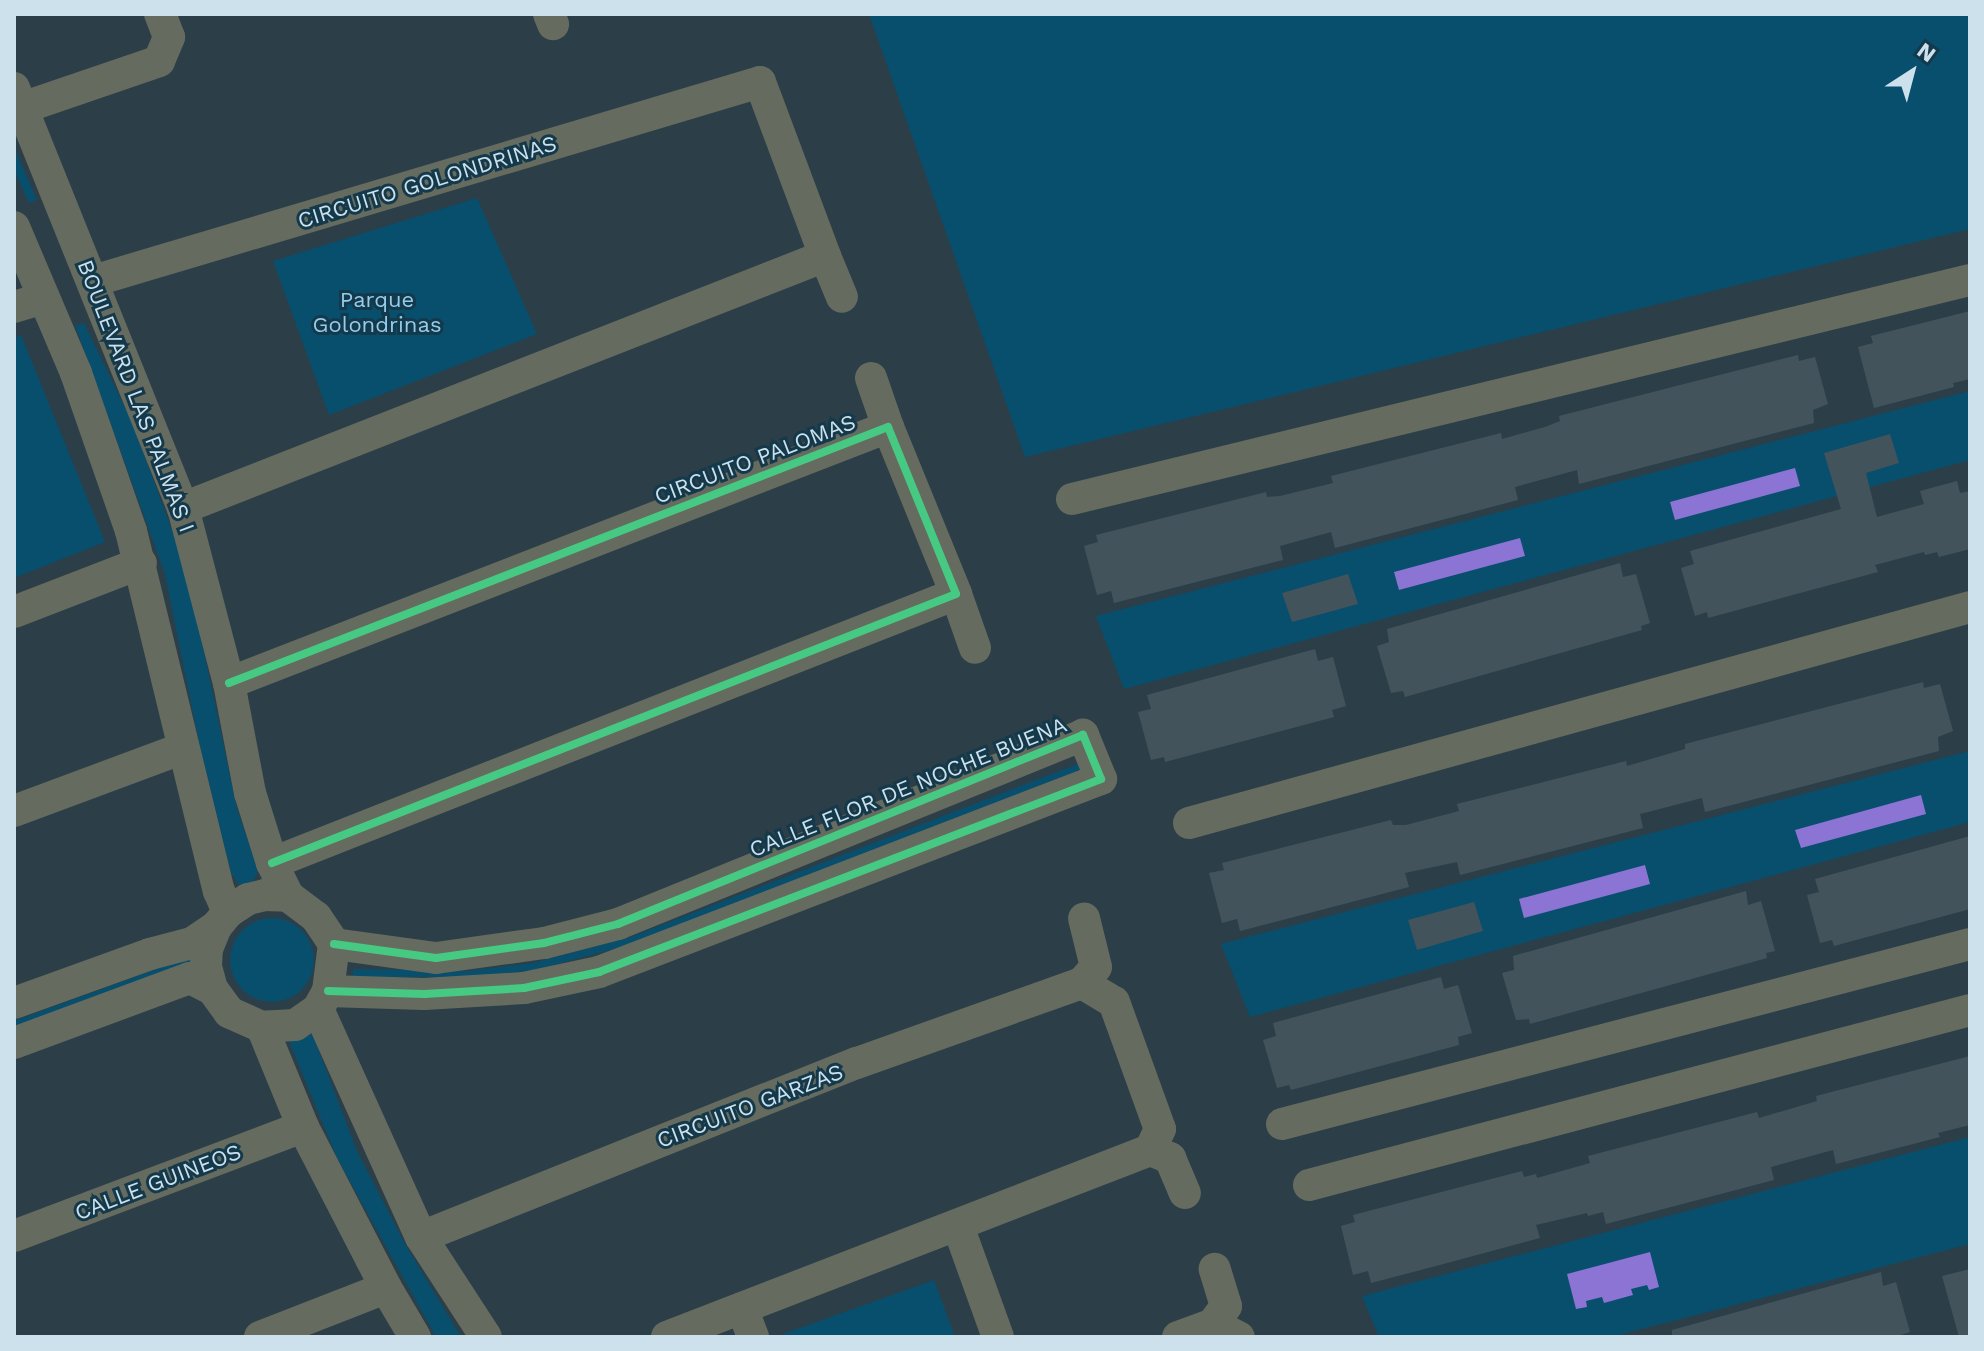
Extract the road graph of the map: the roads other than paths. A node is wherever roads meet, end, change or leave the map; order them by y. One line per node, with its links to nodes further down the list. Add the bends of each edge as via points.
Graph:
1 (160, 14): 2 (street, via 169,37 159,61)
2 (18, 98): 4 (street, BOULEVARD LAS PALMAS I)
3 (14, 227): 6 (street)
4 (77, 242): 6 (street); 8 (street, BOULEVARD LAS PALMAS I)
5 (825, 256): 8 (street, CIRCUITO GOLONDRINAS, via 756,69); 9 (street, CIRCUITO GOLONDRINAS); 14 (street)
6 (27, 259): 10 (street)
7 (1970, 280): 13 (street)
8 (93, 281): 14 (street, BOULEVARD LAS PALMAS I)
9 (842, 297)
10 (29, 303): 15 (street, via 76,373)
11 (871, 378): 12 (street, CIRCUITO PALOMAS)
12 (888, 427): 16 (street, CIRCUITO PALOMAS); 20 (street, CIRCUITO PALOMAS)
13 (1072, 499)
14 (183, 508): 20 (street, BOULEVARD LAS PALMAS I)
15 (141, 563): 18 (street); 21 (street)
16 (956, 594): 19 (street, CIRCUITO PALOMAS); 24 (street)
17 (1970, 607): 23 (street)
18 (14, 612)
19 (975, 648)
20 (229, 683): 24 (street, BOULEVARD LAS PALMAS I, via 250,793)
21 (183, 748): 22 (street); 27 (street)
22 (14, 811)
23 (1189, 823)
24 (272, 863): 25 (street, BOULEVARD LAS PALMAS I)
25 (288, 896): 27 (street, via 248,899); 28 (street, via 316,917)
26 (1084, 918): 30 (street, via 1096,967)
27 (222, 919): 31 (street, via 207,949); 33 (street, via 192,943)
28 (334, 944): 32 (street); 32 (street, CALLE FLOR DE NOCHE BUENA, via 436,958 544,943 618,924 1083,735 1101,779 599,972 510,989)
29 (1970, 944): 37 (street)
30 (1082, 983): 39 (street, via 1114,1002 1160,1129); 44 (street, CIRCUITO GARZAS, via 857,1063)
31 (212, 989): 35 (street, via 229,1012); 36 (street, via 190,978)
32 (323, 1000): 35 (street, via 295,1025); 44 (street)
33 (14, 1003)
34 (1970, 1010): 40 (street)
35 (262, 1027): 38 (street)
36 (14, 1043)
37 (1282, 1124)
38 (303, 1127): 43 (street, CALLE GUINEOS); 46 (street)
39 (1150, 1150): 41 (street, via 1170,1158); 42 (street)
40 (1309, 1185)
41 (1185, 1193)
42 (958, 1226): 47 (street); 53 (street)
43 (14, 1236)
44 (421, 1237): 51 (street)
45 (1215, 1269): 48 (street, via 1226,1306)
46 (386, 1288): 49 (street); 50 (street)
47 (747, 1322): 52 (street)
48 (1226, 1330): 54 (street)
49 (260, 1337)
50 (415, 1337)
51 (486, 1337)
52 (667, 1337)
53 (998, 1337)
54 (1178, 1337)

